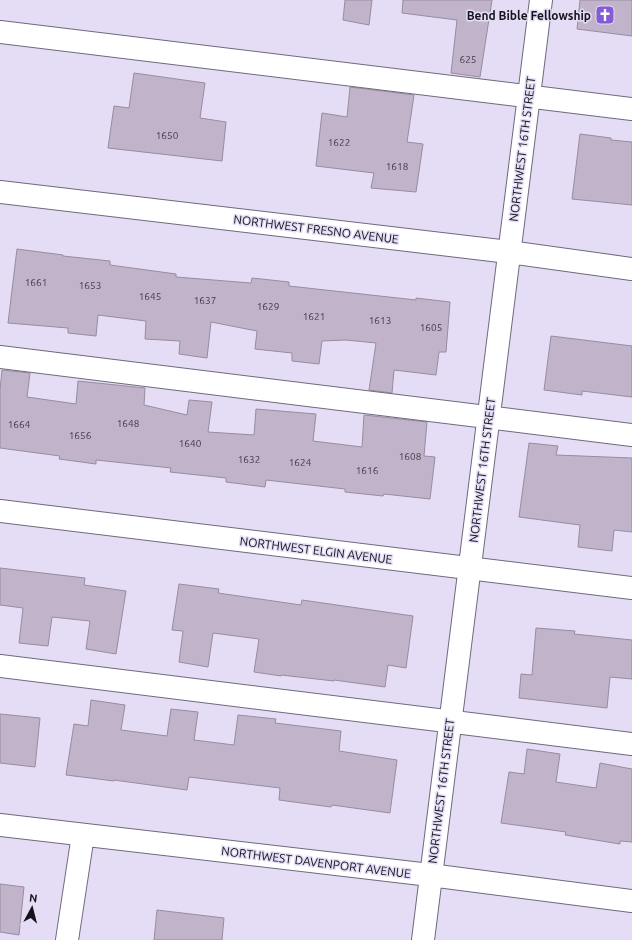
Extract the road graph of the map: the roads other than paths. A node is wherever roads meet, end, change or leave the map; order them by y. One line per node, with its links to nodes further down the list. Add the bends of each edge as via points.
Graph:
1 (541, 0): 3 (street, NORTHWEST 16TH STREET)
2 (0, 32): 3 (street)
3 (529, 96): 4 (street); 6 (street, NORTHWEST 16TH STREET)
4 (632, 109)
5 (0, 192): 6 (street, NORTHWEST FRESNO AVENUE)
6 (509, 252): 7 (street, NORTHWEST FRESNO AVENUE); 9 (street, NORTHWEST 16TH STREET)
7 (632, 269)
8 (0, 357): 9 (street)
9 (489, 416): 10 (street); 12 (street, NORTHWEST 16TH STREET)
10 (632, 435)
11 (0, 511): 12 (street, NORTHWEST ELGIN AVENUE)
12 (470, 568): 13 (street, NORTHWEST ELGIN AVENUE); 15 (street, NORTHWEST 16TH STREET)
13 (632, 588)
14 (0, 666): 15 (street)
15 (450, 721): 16 (street); 19 (street, NORTHWEST 16TH STREET)
16 (632, 744)
17 (0, 825): 18 (street, NORTHWEST DAVENPORT AVENUE)
18 (83, 835): 19 (street, NORTHWEST DAVENPORT AVENUE); 21 (street)
19 (430, 875): 20 (street, NORTHWEST DAVENPORT AVENUE); 22 (street, NORTHWEST 16TH STREET)
20 (632, 901)
21 (67, 940)
22 (423, 940)

